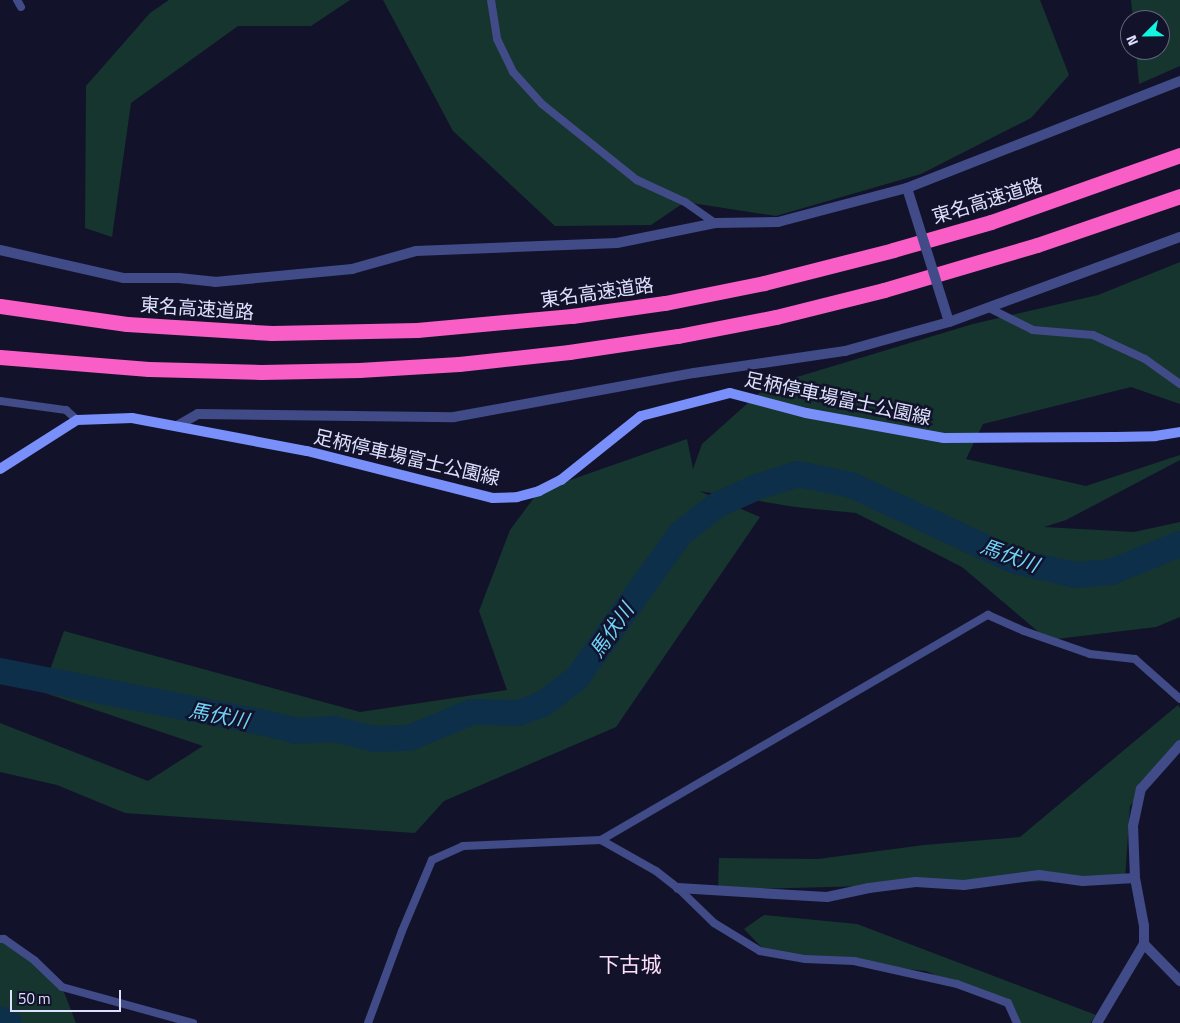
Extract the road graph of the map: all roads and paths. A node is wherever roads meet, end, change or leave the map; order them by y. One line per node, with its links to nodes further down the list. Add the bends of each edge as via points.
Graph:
1 (491, 0): 6 (lane, via 497,39 513,72 542,104 637,180 685,202)
2 (1180, 81): 4 (street)
3 (1180, 156): 9 (highway, 東名高速道路, via 991,222 893,250 764,283 572,316 417,330 272,333 127,324)
4 (908, 188): 6 (street, via 778,222); 11 (street, bridge)
5 (1180, 196): 12 (highway, via 1037,245 866,295 678,336 569,352 459,364 261,372 149,369)
6 (715, 223): 8 (street, via 617,243 416,251 352,269 215,282 123,278)
7 (1180, 237): 10 (street)
8 (0, 250)
9 (0, 306)
10 (989, 308): 11 (street); 13 (lane, via 1033,330 1093,335 1145,359)
11 (949, 322): 16 (street, via 845,351 694,373 454,417 198,414)
12 (0, 358)
13 (1180, 384)
14 (0, 401): 15 (lane, via 66,410)
15 (76, 420): 16 (main road, 足柄停車場富士公園線, via 132,418); 18 (main road)
16 (177, 426): 17 (main road, 足柄停車場富士公園線, via 316,453 493,498 517,497 561,480 641,416 730,394 806,413 944,438 1125,437)
17 (1180, 432)
18 (0, 469)
19 (1180, 699): 21 (lane, via 1135,659 1090,654 988,615)
20 (1180, 744): 22 (street, via 1141,789 1133,826)
21 (601, 840): 23 (lane, via 656,871); 28 (lane, via 463,846 432,860)
22 (1135, 878): 23 (street, via 1082,881 1039,876 964,885 916,882 827,897); 25 (street)
23 (678, 888): 29 (lane, via 714,923 760,951 805,959 854,961 957,984 1008,1004)
24 (0, 939): 27 (lane, via 35,961 62,987)
25 (1144, 944): 26 (street); 30 (street)
26 (1180, 981)
27 (192, 1023)
28 (368, 1023)
29 (1017, 1023)
30 (1097, 1023)

